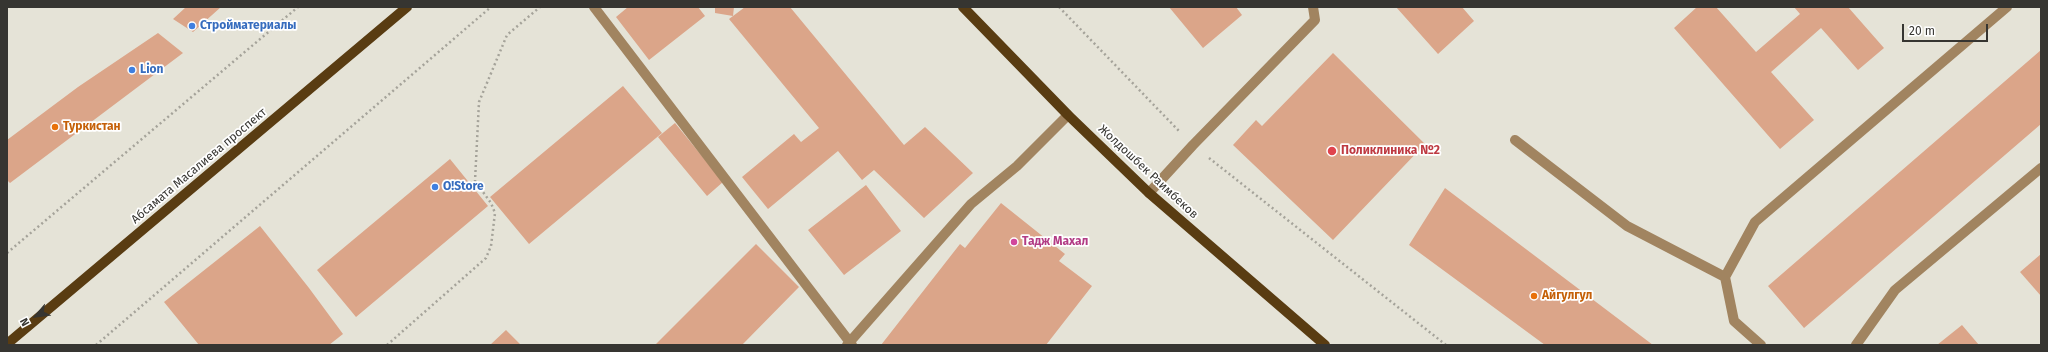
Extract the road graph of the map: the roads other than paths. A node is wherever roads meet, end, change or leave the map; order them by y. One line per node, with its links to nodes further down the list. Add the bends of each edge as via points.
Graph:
1 (407, 7): 11 (main road, Абсамата Масалиева проспект)
2 (594, 7): 12 (street)
3 (963, 7): 6 (main road, Жолдошбек Раимбеков)
4 (1313, 7): 9 (street, via 1315,20)
5 (2007, 7): 10 (street, via 1755,222)
6 (1068, 115): 9 (main road, Жолдошбек Раимбеков); 12 (street, via 1017,166 971,204)
7 (1515, 140): 10 (street, via 1627,226)
8 (2041, 168): 15 (street, via 1895,290)
9 (1149, 193): 13 (main road, Жолдошбек Раимбеков)
10 (1725, 277): 14 (street, via 1734,321)
11 (7, 344)
12 (850, 344)
13 (1325, 345)
14 (1761, 345)
15 (1856, 345)

